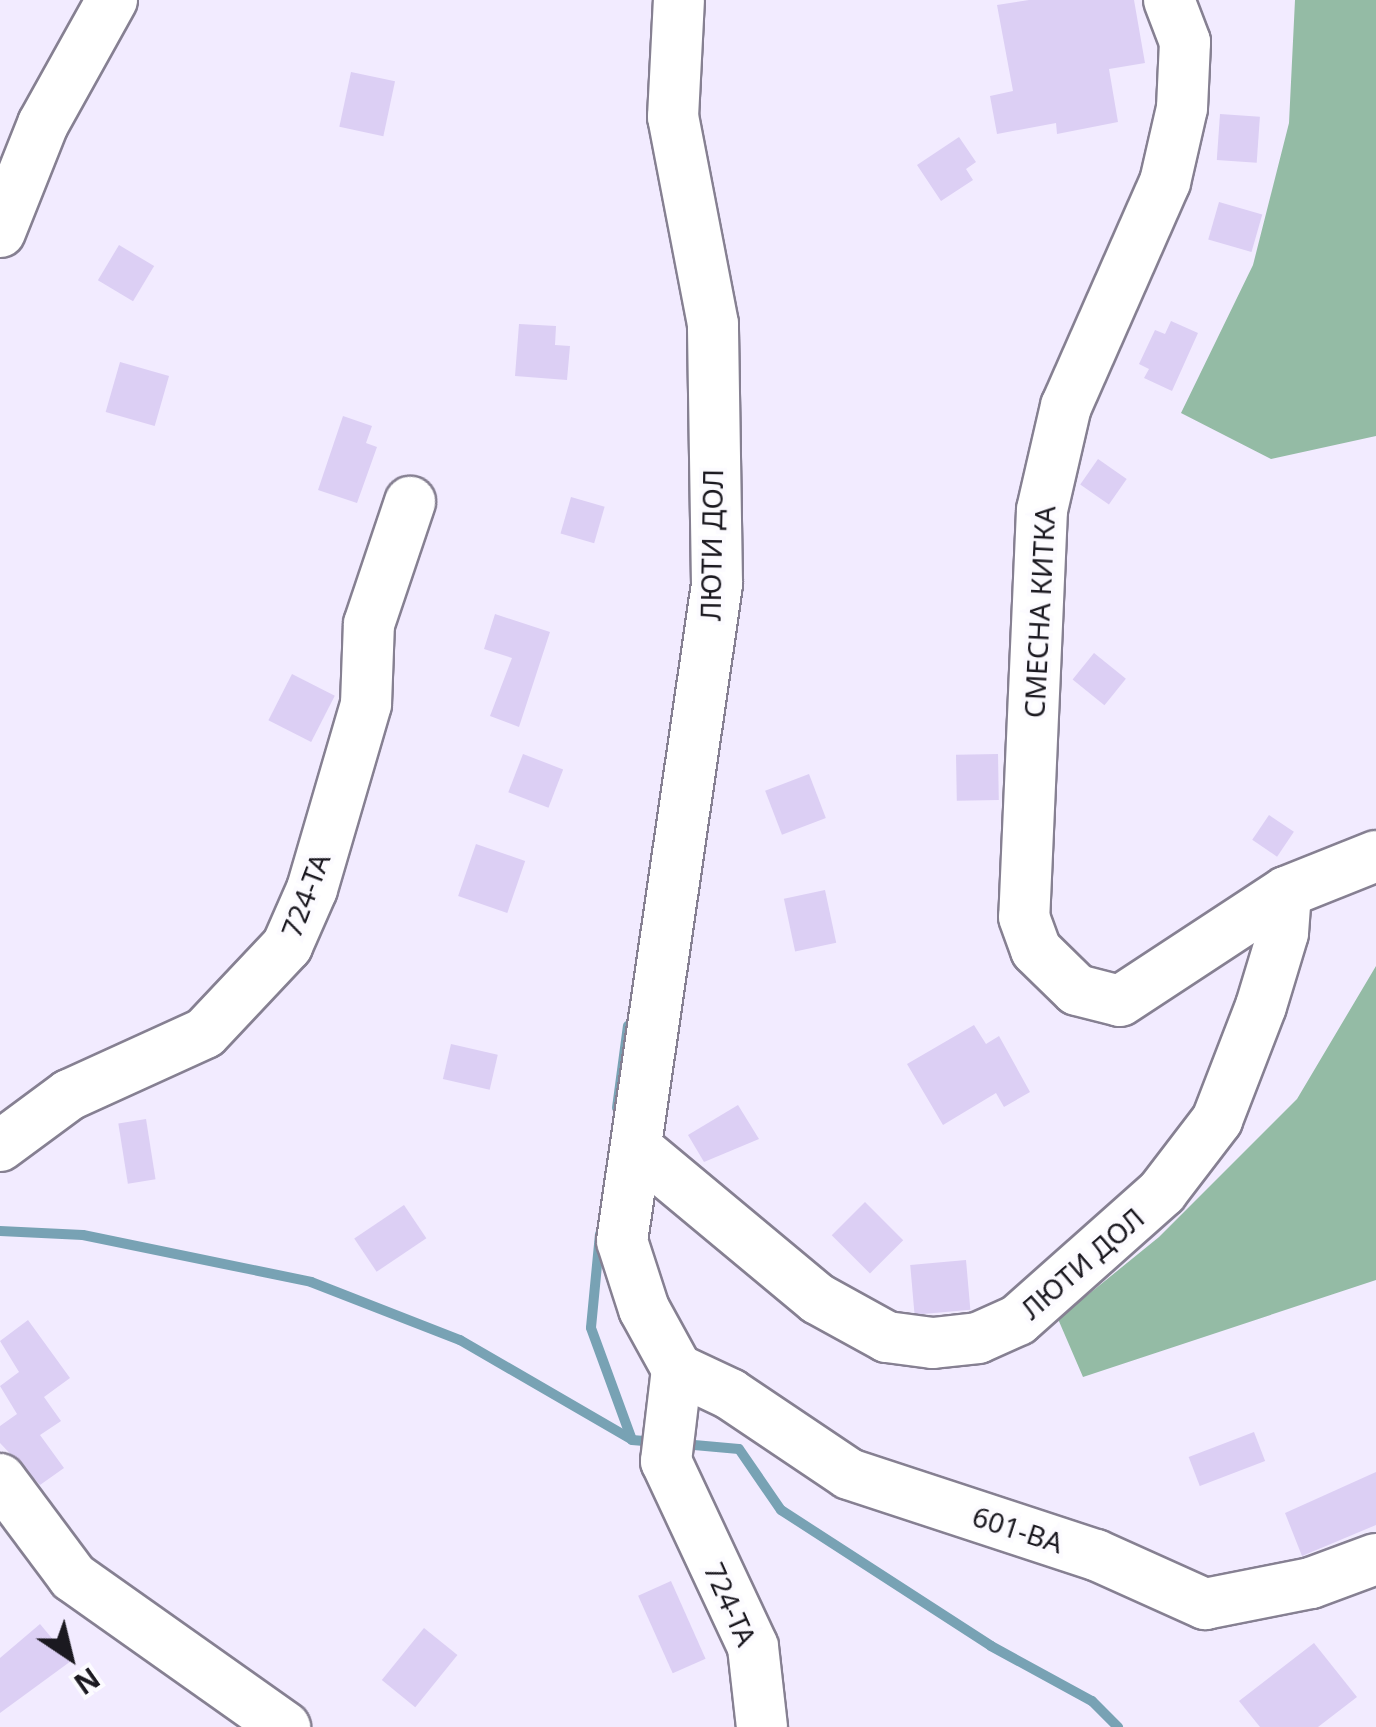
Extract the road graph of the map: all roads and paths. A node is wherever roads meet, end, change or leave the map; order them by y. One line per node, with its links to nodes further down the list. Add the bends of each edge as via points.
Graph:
1 (112, 0): 4 (street, via 42,124)
2 (679, 0): 9 (street, ЛЮТИ ДОЛ, via 673,117 713,324 717,584 669,886)
3 (1169, 0): 7 (street, СМЕСНА КИТКА, via 1185,42 1182,108 1165,182 1066,406 1042,510 1024,917 1036,950 1077,990 1120,1001)
4 (0, 232)
5 (410, 502): 8 (street, 724-ТА, via 369,624 362,721 312,889 287,946 206,1033 69,1095)
6 (1376, 856): 7 (street)
7 (1286, 892): 9 (street, ЛЮТИ ДОЛ, via 1262,1006 1217,1120 1162,1192 1018,1320 978,1338 933,1343 887,1337 818,1299)
8 (0, 1146)
9 (639, 1150): 10 (street, ЛЮТИ ДОЛ, via 622,1241)
10 (671, 1415): 12 (street, 601-ВА, via 730,1394 849,1474 1096,1555 1205,1604 1311,1583); 14 (street, 724-ТА, via 753,1646)
11 (0, 1478): 13 (street, via 72,1577)
12 (1376, 1559)
13 (280, 1726)
14 (762, 1727)

